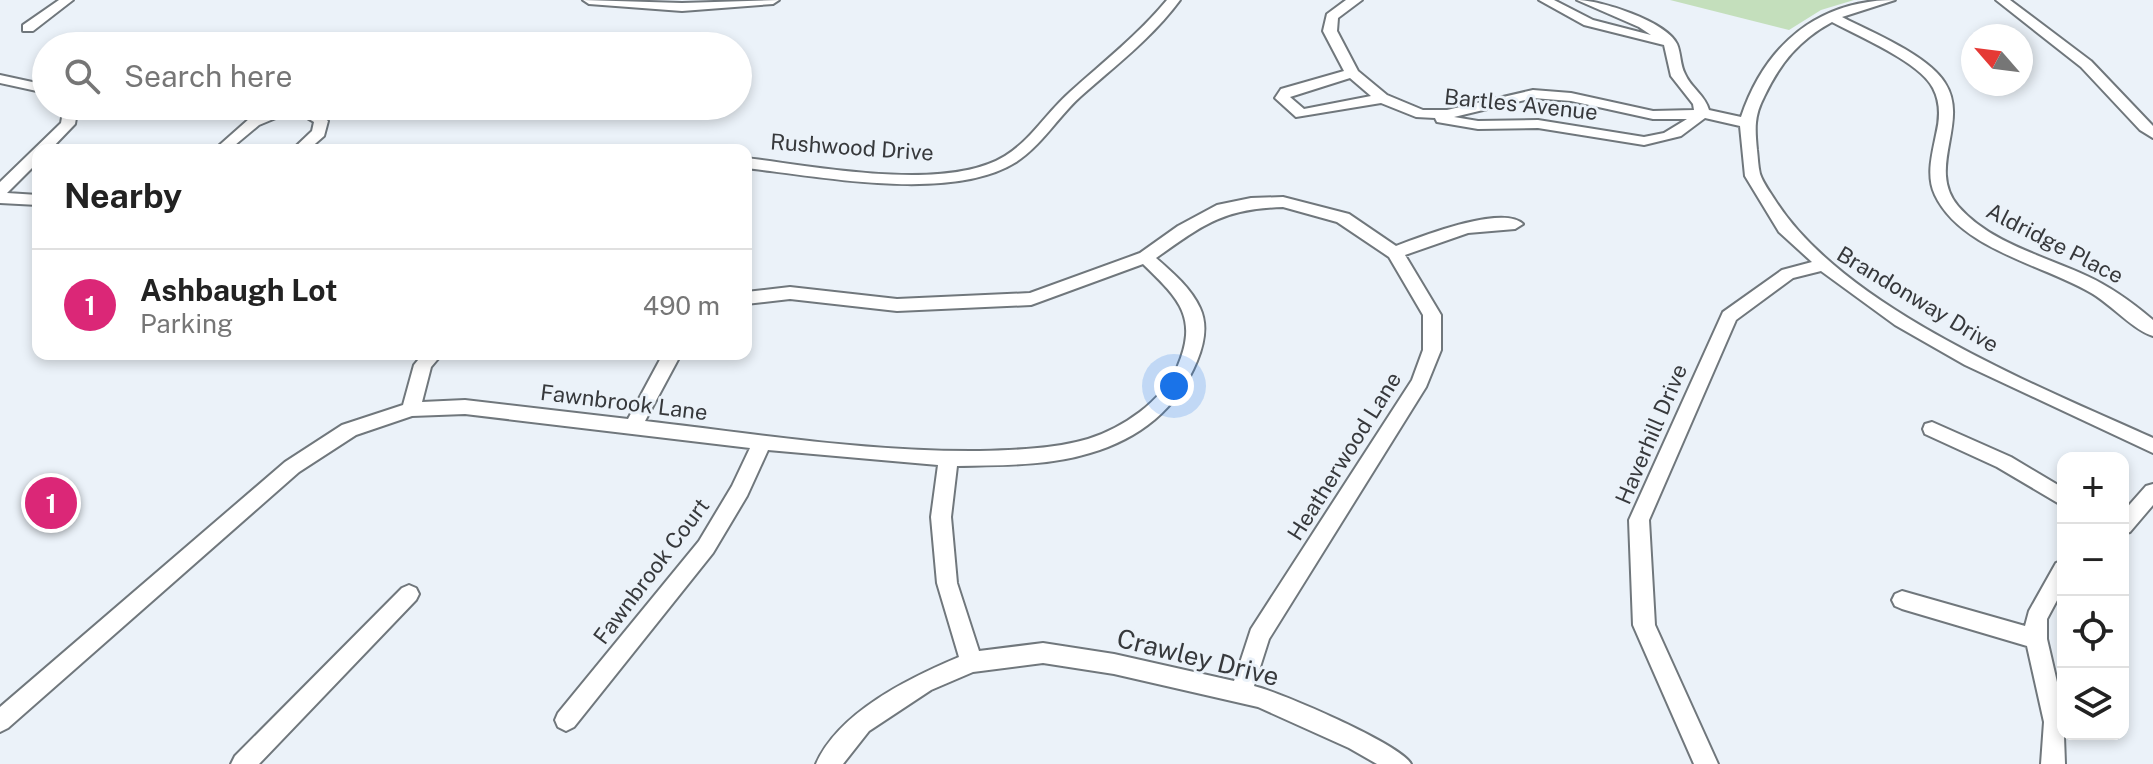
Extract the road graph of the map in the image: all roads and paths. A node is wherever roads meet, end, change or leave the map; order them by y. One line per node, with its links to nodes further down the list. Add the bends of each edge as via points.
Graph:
1 (67, 0): 11 (street)
2 (589, 0): 3 (street, via 682,7)
3 (773, 0)
4 (1174, 0): 28 (street, Rushwood Drive, via 1138,40 1002,164 960,177 914,179)
5 (1356, 0): 13 (street, Bartles Avenue, via 1332,17 1330,31)
6 (1545, 0): 12 (street, via 1588,24)
7 (1583, 0): 12 (street, via 1644,24)
8 (1889, 0): 10 (street)
9 (2002, 0): 23 (street, via 2071,50)
10 (1831, 16): 22 (street, via 1804,30 1771,68); 37 (street, Aldridge Place, via 1899,53 1939,83 1948,115 1935,176 1953,210 2027,258 2119,301)
11 (28, 28)
12 (1670, 43): 17 (street, via 1678,76)
13 (1352, 73): 16 (street, Bartles Avenue); 16 (street, via 1286,92 1282,98 1301,114)
14 (0, 79): 15 (street)
15 (32, 86)
16 (1382, 98): 18 (street, Bartles Avenue)
17 (1702, 113): 18 (street, Bartles Avenue, via 1653,115 1533,94 1447,114); 18 (street, Bartles Avenue, via 1680,134 1644,141 1553,126 1478,125); 22 (street, Bartles Avenue)
18 (1421, 114)
19 (69, 120): 24 (street)
20 (256, 120): 25 (street)
21 (320, 120): 26 (street, via 319,133)
22 (1746, 123): 35 (street, Brandonway Drive, via 1758,189)
23 (2153, 134)
24 (48, 144)
25 (227, 144)
26 (306, 144)
27 (32, 160): 29 (street)
28 (752, 164)
29 (0, 191)
30 (0, 198): 31 (street)
31 (32, 200)
32 (1515, 224): 33 (street, via 1457,229)
33 (1395, 253): 34 (street, Heatherwood Lane, via 1343,218 1283,202 1223,209); 54 (street, Heatherwood Lane, via 1432,315 1432,350 1420,382 1259,636)
34 (1146, 257): 36 (street, Heatherwood Lane, via 1031,299 897,305 790,293); 45 (street, Fawnbrook Lane, via 1190,300 1198,339 1182,377 1158,406 1122,434 1074,450)
35 (1820, 266): 44 (street, Brandonway Drive, via 1970,360); 60 (street, Haverhill Drive, via 1788,274 1729,316 1639,520 1644,625)
36 (752, 297)
37 (2153, 330)
38 (428, 360): 40 (street)
39 (669, 360): 41 (street)
40 (411, 409): 41 (street, Fawnbrook Lane, via 465,407); 56 (street, Fawnbrook Lane, via 349,430 292,467)
41 (633, 427): 43 (street, Fawnbrook Lane)
42 (1932, 429): 47 (street, via 2004,462)
43 (762, 442): 45 (street, Fawnbrook Lane); 55 (street, Fawnbrook Court, via 706,547)
44 (2153, 446)
45 (948, 460): 53 (street, via 941,517 947,583)
46 (2153, 492): 48 (street)
47 (2057, 494)
48 (2125, 524)
49 (2057, 580): 52 (street, via 2036,618)
50 (409, 594): 57 (street)
51 (1902, 600): 52 (street)
52 (2036, 639): 61 (street, via 2055,722)
53 (971, 662): 54 (street, Crawley Drive, via 1043,653); 58 (street, Crawley Drive, via 923,683 861,724)
54 (1241, 693): 59 (street, Crawley Drive, via 1357,740)
55 (566, 720)
56 (0, 721)
57 (243, 764)
58 (828, 764)
59 (1399, 764)
60 (1706, 764)
61 (2053, 764)

